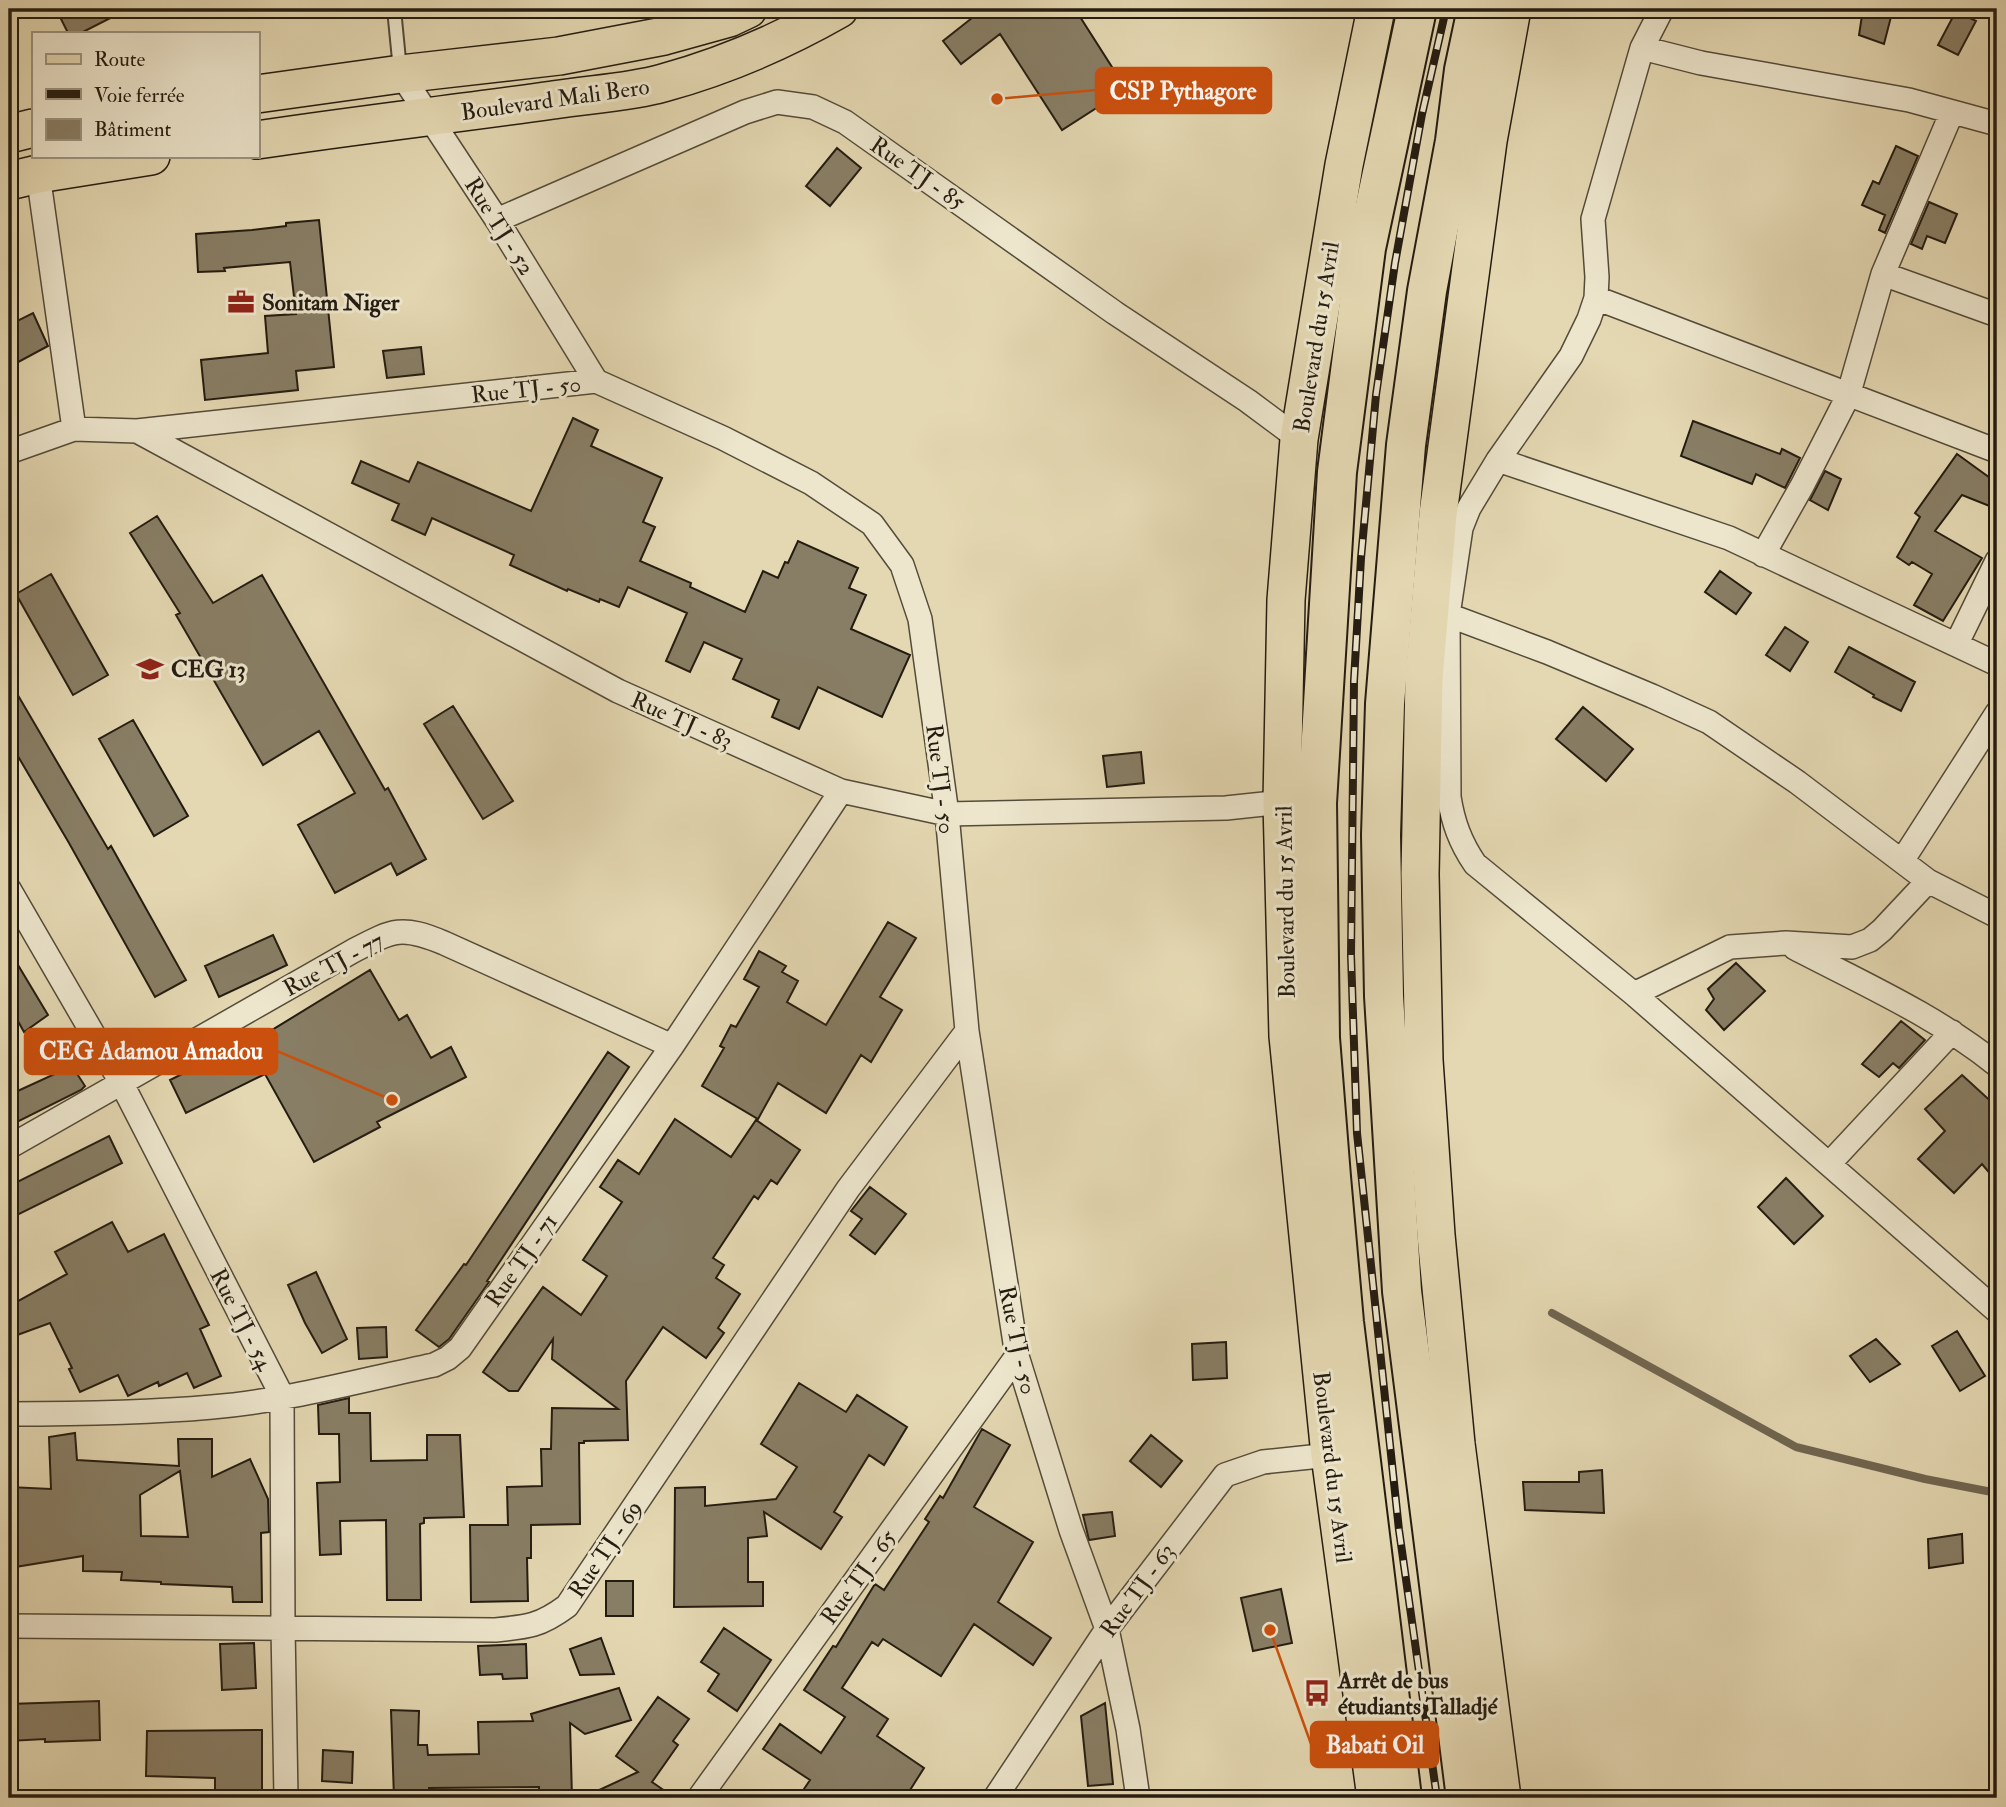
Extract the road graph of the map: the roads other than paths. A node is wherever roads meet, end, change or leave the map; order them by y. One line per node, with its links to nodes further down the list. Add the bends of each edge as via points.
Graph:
1 (394, 9): 10 (lane)
2 (748, 9): 10 (main road, Boulevard Mali Bero, via 664,36 559,56)
3 (839, 9): 13 (main road, Boulevard Mali Bero, via 748,55 661,84)
4 (1376, 9): 28 (main road, Boulevard du 15 Avril, via 1344,165)
5 (1417, 9): 67 (highway, Boulevard du 15 Avril, via 1366,248 1337,472 1317,803 1320,1038 1329,1149 1344,1322)
6 (1477, 9): 68 (highway, via 1427,291 1406,445 1385,704 1381,835 1385,1023 1402,1290)
7 (1512, 9): 69 (main road, via 1488,141 1438,514 1424,678 1420,874 1424,1060 1436,1235 1456,1444)
8 (1662, 9): 9 (street)
9 (1642, 48): 12 (street); 22 (street, via 1593,219)
10 (401, 74): 11 (main road, Boulevard Mali Bero); 13 (street, Rue TJ - 52)
11 (259, 94)
12 (1952, 112): 14 (street); 21 (street)
13 (430, 118): 17 (main road, Boulevard Mali Bero); 20 (street, Rue TJ - 52)
14 (1997, 124)
15 (32, 128): 16 (main road)
16 (9, 134)
17 (259, 140)
18 (139, 158): 19 (main road)
19 (23, 178): 26 (street)
20 (497, 220): 24 (street, Rue TJ - 52); 28 (street, Rue TJ - 85, via 745,112 777,102 813,107 845,122)
21 (1883, 274): 23 (street); 25 (street)
22 (1596, 298): 25 (street); 31 (street, via 1571,356)
23 (1997, 315)
24 (596, 381): 27 (street, Rue TJ - 50); 40 (street, Rue TJ - 50, via 798,476 872,524 902,565 920,618)
25 (1848, 396): 30 (street); 32 (street)
26 (74, 429): 27 (street, Rue TJ - 50); 29 (street)
27 (136, 431): 38 (street, Rue TJ - 83, via 618,691)
28 (1299, 439): 39 (main road, Boulevard du 15 Avril, via 1286,600)
29 (9, 452)
30 (1997, 452)
31 (1498, 460): 32 (street, via 1729,538); 34 (street, via 1461,528)
32 (1763, 555): 35 (street)
33 (1997, 561): 35 (street)
34 (1448, 615): 41 (street, via 1709,722); 46 (street, via 1449,797 1462,845 1475,864)
35 (1957, 643): 36 (street)
36 (1997, 664)
37 (1997, 713): 41 (street)
38 (841, 791): 40 (street, Rue TJ - 83); 49 (street, Rue TJ - 71)
39 (1282, 802): 40 (street, Rue TJ - 83, via 1226,808); 58 (main road, Boulevard du 15 Avril, via 1288,1035)
40 (947, 814): 47 (street, Rue TJ - 50)
41 (1902, 861): 42 (street)
42 (1928, 881): 44 (street); 45 (street, via 1870,940 1852,947)
43 (9, 889): 51 (street, Rue TJ - 54)
44 (1997, 916)
45 (1787, 943): 46 (street, via 1730,947); 48 (street)
46 (1634, 994): 53 (street)
47 (967, 1031): 55 (street, Rue TJ - 50); 60 (street, Rue TJ - 69, via 848,1189 567,1606 547,1621 524,1628)
48 (1952, 1031): 50 (street); 53 (street)
49 (672, 1046): 51 (street, Rue TJ - 77, via 444,943 402,930 353,951); 56 (street, Rue TJ - 71, via 448,1359)
50 (1997, 1065)
51 (122, 1084): 52 (street, Rue TJ - 77); 56 (street, Rue TJ - 54)
52 (9, 1147)
53 (1829, 1164): 54 (street)
54 (1997, 1311)
55 (1017, 1356): 61 (street, Rue TJ - 50); 63 (street, Rue TJ - 65)
56 (282, 1396): 57 (street, Rue TJ - 71, via 215,1407); 60 (street, Rue TJ - 54)
57 (9, 1414)
58 (1330, 1455): 61 (street, Rue TJ - 63, via 1263,1462 1225,1475); 66 (main road, Boulevard du 15 Avril)
59 (9, 1626): 60 (street, Rue TJ - 69)
60 (283, 1627): 62 (street, Rue TJ - 54)
61 (1107, 1629): 64 (street, Rue TJ - 63); 65 (street, Rue TJ - 50)
62 (286, 1798)
63 (699, 1798)
64 (995, 1798)
65 (1138, 1798)
66 (1376, 1798)
67 (1402, 1798)
68 (1466, 1798)
69 (1502, 1798)

